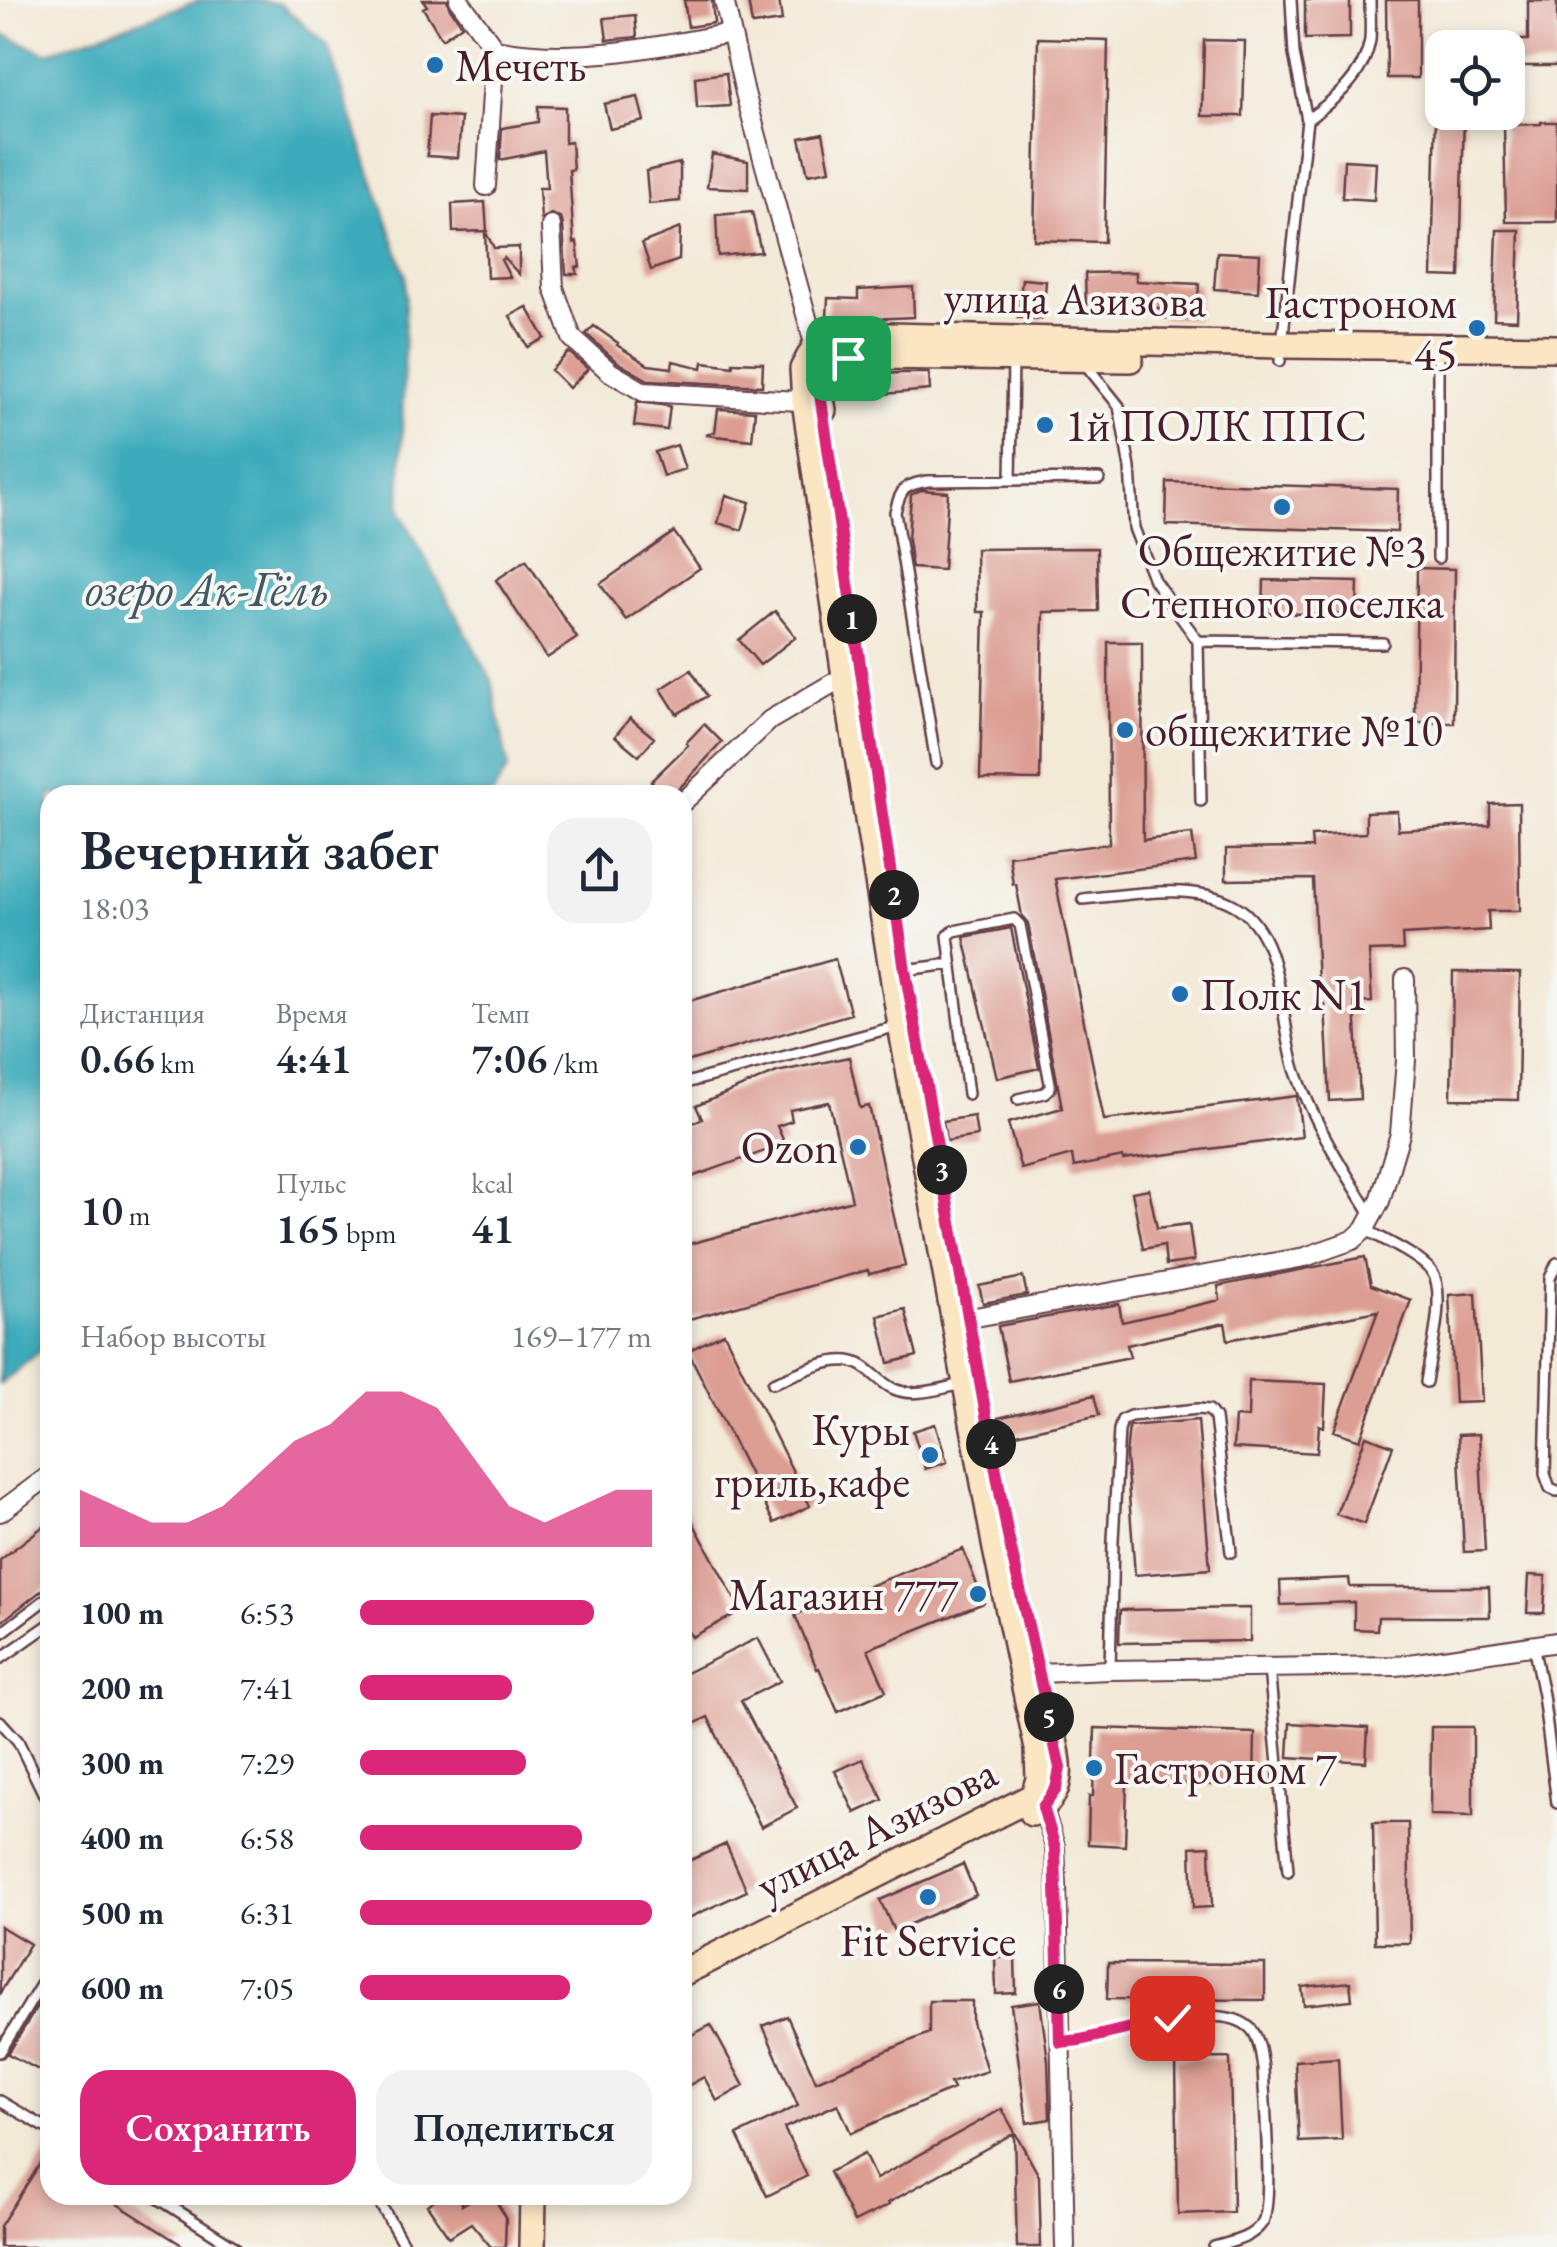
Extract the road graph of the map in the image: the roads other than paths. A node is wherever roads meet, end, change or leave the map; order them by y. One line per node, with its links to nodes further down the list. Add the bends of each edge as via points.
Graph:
1 (459, 0): 6 (street)
2 (724, 0): 5 (street)
3 (1291, 0): 7 (lane)
4 (1370, 0): 7 (lane, via 1362,67)
5 (731, 33): 6 (street, via 598,54); 10 (street)
6 (495, 49): 8 (street)
7 (1307, 120): 12 (lane)
8 (486, 186)
9 (552, 226): 18 (street, via 554,288 572,338 610,372 644,392)
10 (814, 348): 12 (main road, улица Азизова, via 846,335); 17 (street); 18 (main road, улица Азизова, via 803,369)
11 (1557, 348): 12 (main road, улица Азизова)
12 (1281, 353): 14 (main road, улица Азизова); 15 (main road, улица Азизова)
13 (1013, 358): 14 (main road, улица Азизова); 17 (main road, улица Азизова, via 867,356); 20 (lane)
14 (1076, 358): 22 (lane, via 1119,406 1134,528 1154,580)
15 (1438, 361): 16 (main road, улица Азизова); 21 (lane)
16 (1557, 363)
17 (823, 372): 18 (main road, улица Азизова)
18 (814, 402): 24 (main road, улица Азизова); 30 (main road, улица Азизова)
19 (1099, 478): 20 (lane)
20 (1010, 480): 25 (lane, via 928,480 908,484 899,494 895,512)
21 (1438, 558)
22 (1198, 641): 23 (lane); 27 (lane)
23 (1383, 643)
24 (845, 676): 26 (street, via 770,720); 32 (main road, улица Азизова)
25 (936, 763)
26 (692, 794)
27 (1201, 801)
28 (1084, 899): 36 (lane, via 1202,894 1234,904 1254,922 1284,1004 1296,1072)
29 (951, 964): 30 (lane); 34 (lane); 35 (lane, via 951,932 1018,921 1050,1084 1044,1093)
30 (905, 970): 38 (main road, улица Азизова)
31 (1405, 980): 36 (street, via 1400,1134)
32 (901, 1025): 33 (lane); 41 (main road, улица Азизова)
33 (692, 1081)
34 (968, 1094)
35 (1018, 1099)
36 (1369, 1223): 38 (street, via 1353,1240 1305,1258); 39 (lane, via 1432,1272 1438,1290)
37 (1557, 1264): 43 (lane, via 1550,1278 1545,1474)
38 (970, 1318): 54 (main road, улица Азизова)
39 (1426, 1382)
40 (773, 1383): 41 (lane, via 843,1360 911,1393)
41 (966, 1384): 60 (main road, улица Азизова, via 1038,1749 1034,1796)
42 (40, 1482): 44 (street)
43 (1557, 1491)
44 (0, 1512)
45 (1232, 1552): 53 (lane, via 1209,1410 1122,1420)
46 (40, 1604): 48 (lane)
47 (40, 1631): 51 (lane)
48 (0, 1634)
49 (1557, 1642): 50 (street)
50 (1533, 1645): 52 (street, via 1396,1666); 57 (lane)
51 (0, 1659)
52 (1269, 1668): 53 (street); 59 (lane)
53 (1110, 1670): 54 (street)
54 (1038, 1674): 58 (main road, улица Азизова, via 1060,1768)
55 (0, 1721): 56 (lane)
56 (40, 1786)
57 (1557, 1803)
58 (1043, 1807): 61 (main road, улица Азизова); 63 (street, via 1055,1848)
59 (1288, 1871)
60 (692, 1968)
61 (692, 1981)
62 (40, 1986): 64 (lane)
63 (1060, 2042): 75 (street); 76 (lane, via 1172,2018 1232,2019 1254,2032 1263,2068 1265,2219 1254,2232)
64 (0, 2052)
65 (0, 2101): 66 (lane)
66 (40, 2124)
67 (169, 2205): 71 (lane)
68 (381, 2205): 72 (lane)
69 (534, 2205): 73 (main road)
70 (546, 2205): 74 (main road)
71 (236, 2247)
72 (406, 2247)
73 (532, 2247)
74 (546, 2247)
75 (1065, 2247)
76 (1214, 2247)

